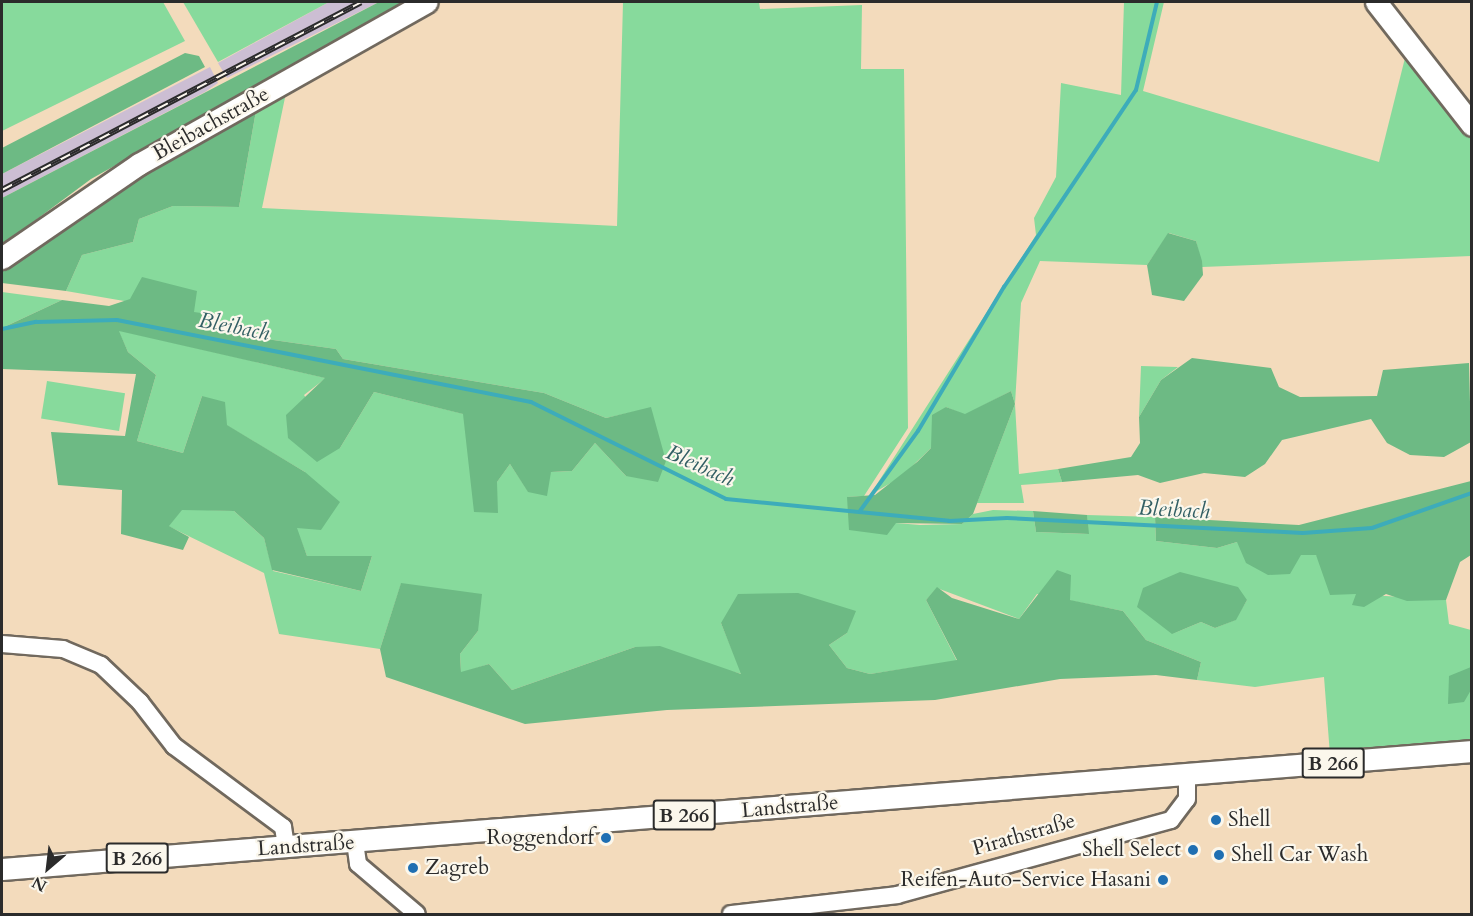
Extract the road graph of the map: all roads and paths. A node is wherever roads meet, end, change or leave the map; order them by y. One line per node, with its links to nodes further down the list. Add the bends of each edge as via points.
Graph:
1 (427, 2): 4 (main road, Bleibachstraße, via 139,164)
2 (1376, 2): 3 (main road)
3 (1472, 125)
4 (2, 258)
5 (2, 644): 9 (street, via 63,649 101,665 140,702 174,746 283,827)
6 (1472, 751): 7 (main road, Landstraße / B 266)
7 (1187, 775): 8 (main road, Landstraße / B 266); 12 (street, Pirathstraße, via 1182,813 897,895)
8 (355, 842): 9 (main road, Landstraße / B 266); 11 (street, via 358,864)
9 (286, 847): 10 (main road, Landstraße / B 266)
10 (2, 869)
11 (417, 915)
12 (731, 915)

